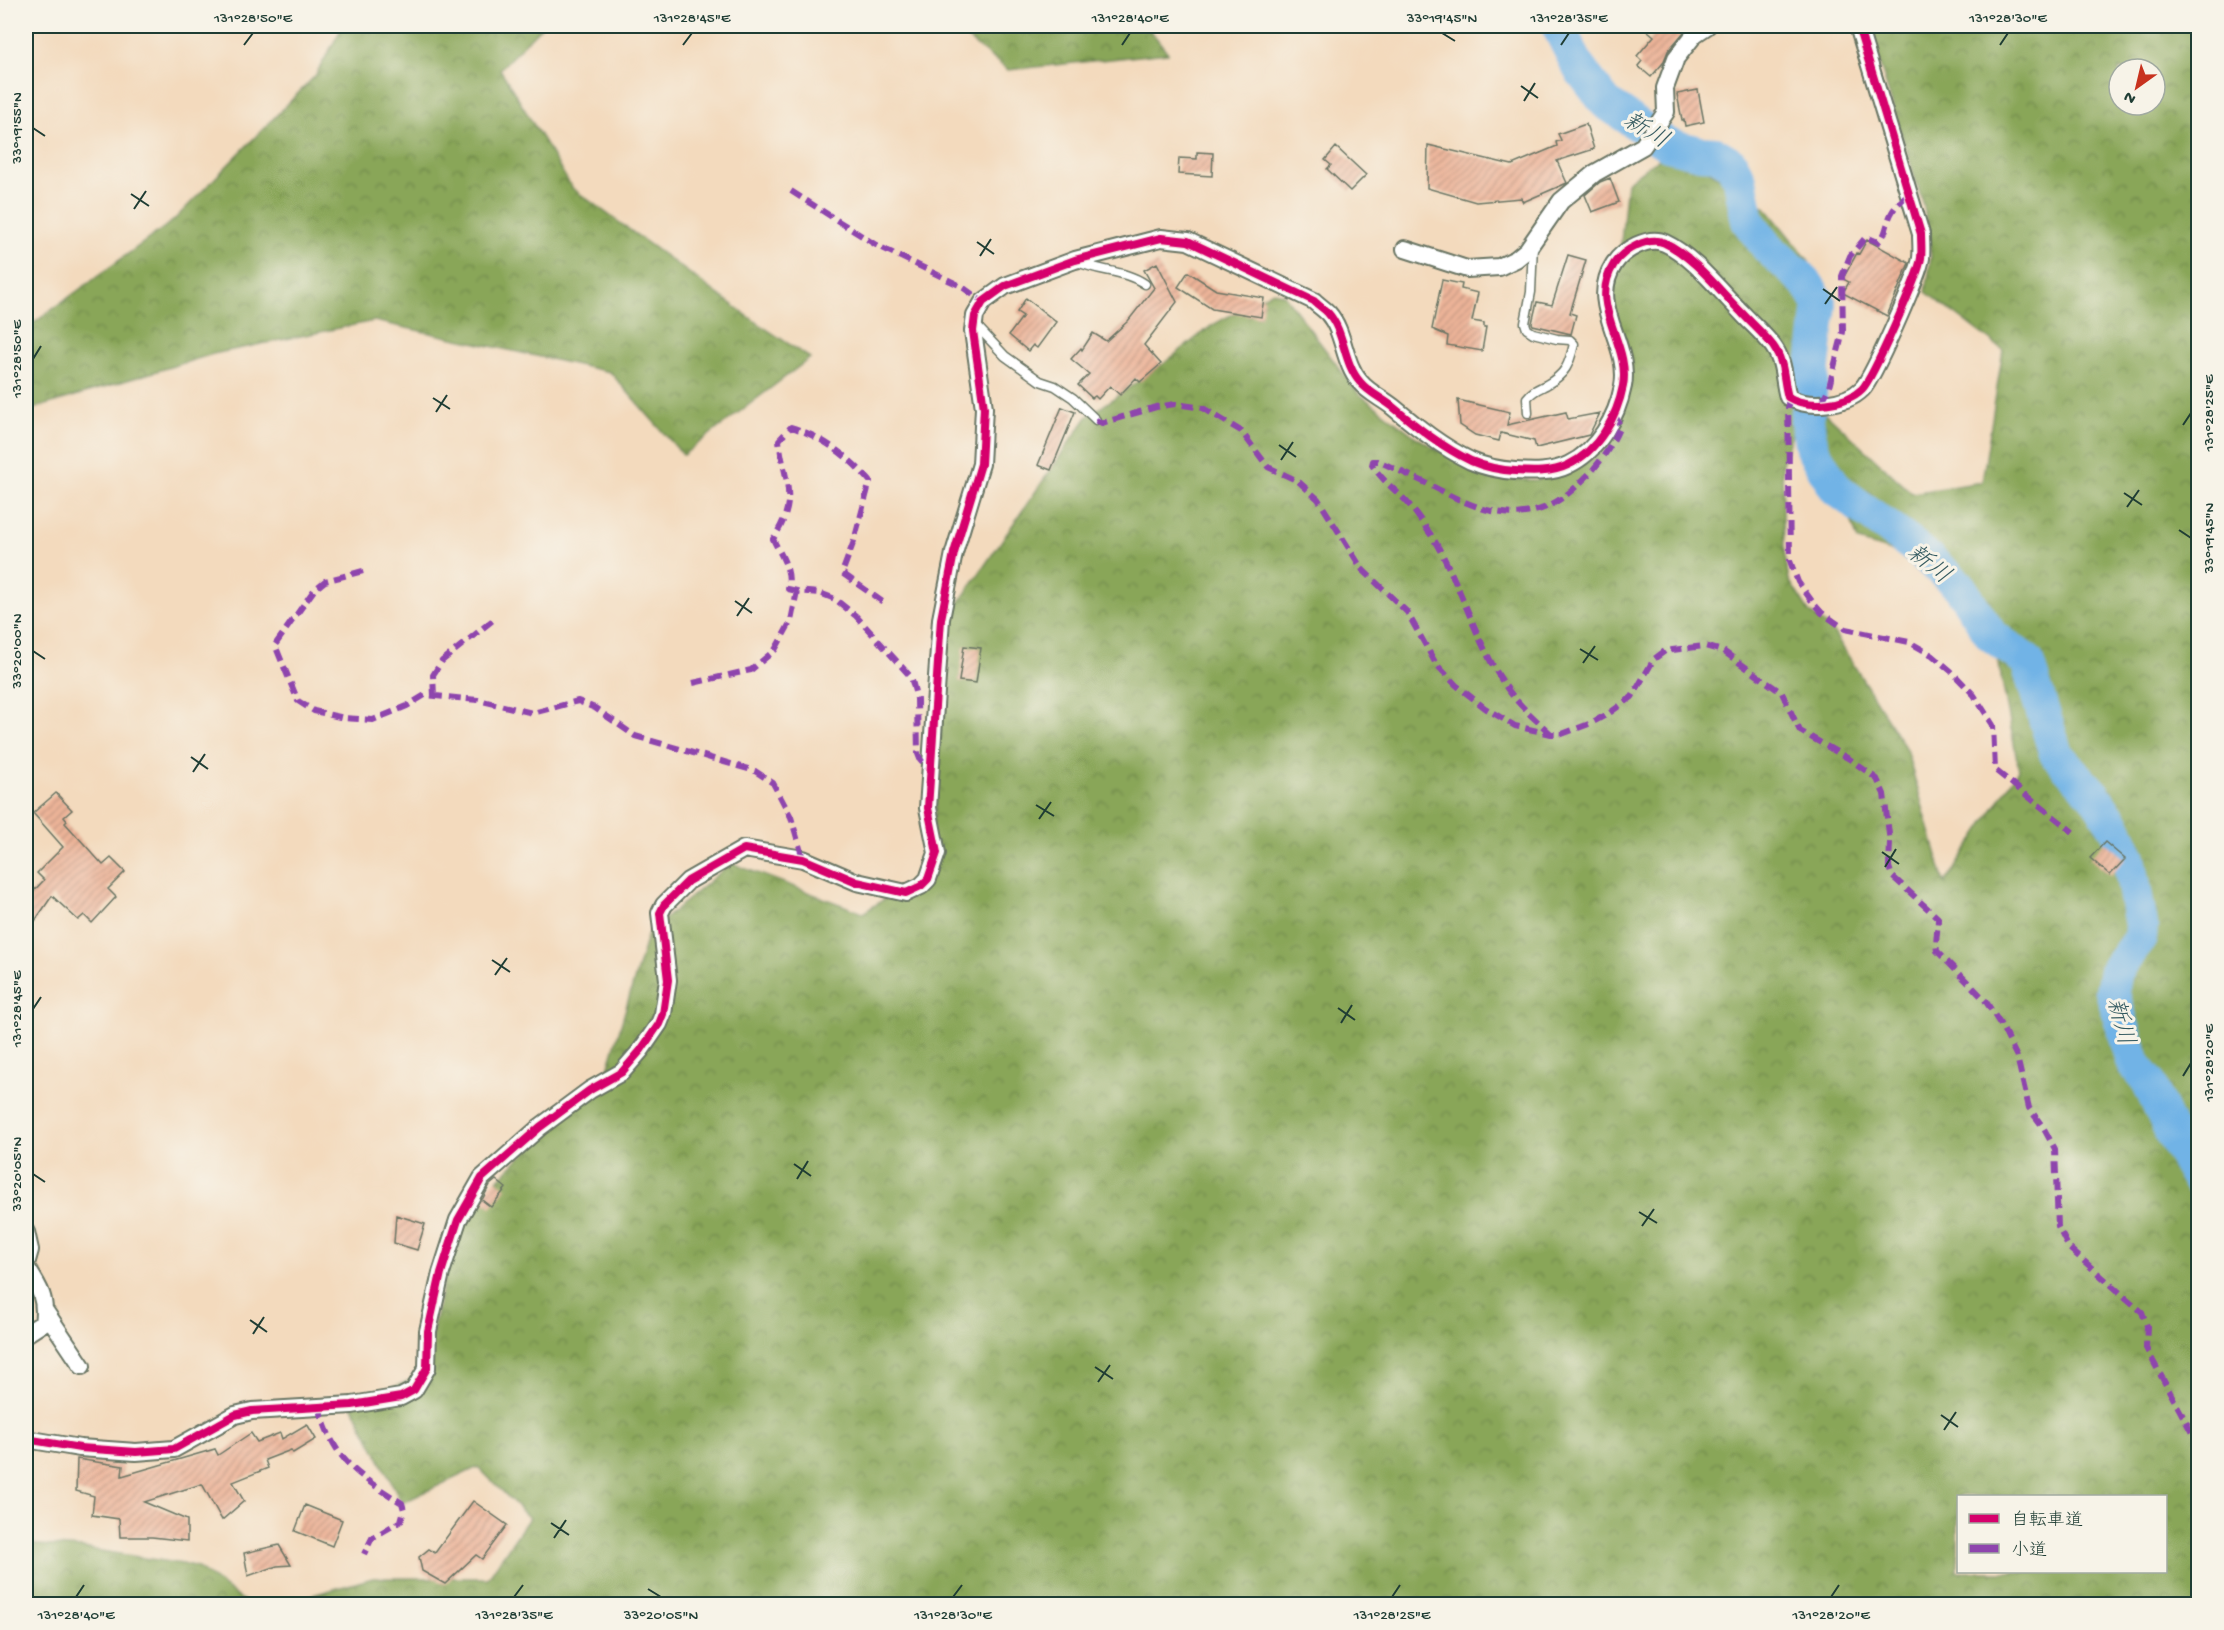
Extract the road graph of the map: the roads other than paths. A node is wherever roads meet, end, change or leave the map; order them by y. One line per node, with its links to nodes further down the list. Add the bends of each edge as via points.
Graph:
1 (1707, 26): 3 (street, via 1695,34 1676,58 1665,88 1666,112 1643,146 1595,173 1569,194)
2 (1858, 26): 5 (street, via 1921,234 1921,259 1864,388 1846,400 1797,402 1788,397 1786,372 1774,347 1690,261 1664,242 1640,243 1615,262 1605,281 1604,297 1624,370 1615,415 1587,454 1567,466 1537,472 1500,470 1472,461 1431,438 1361,383 1350,369 1329,313 1294,292 1188,241 1174,238)
3 (1533, 241): 4 (street, via 1516,259 1489,268 1467,269); 8 (lane, via 1531,292 1524,316 1527,329 1574,344 1565,371 1531,392 1527,398)
4 (1405, 249)
5 (1075, 260): 6 (lane, via 1089,267 1130,275); 7 (street, via 1005,286 982,302)
6 (1145, 284)
7 (974, 323): 9 (lane, via 1005,356 1073,398); 15 (street, via 984,408 981,464 954,554 941,619 928,808 937,853 928,879 906,893 857,882 803,859 744,849 688,881 674,894 660,913 668,980 659,1024 622,1072 540,1127 482,1178 458,1220 441,1273 428,1331 427,1368 414,1390 401,1397 352,1405 261,1408 235,1415 174,1449 80,1448)
8 (1528, 413)
9 (1096, 420)
10 (26, 1232): 11 (street, via 30,1250)
11 (26, 1266): 12 (street, via 44,1298)
12 (45, 1311): 13 (street, via 43,1323); 14 (street)
13 (26, 1334)
14 (82, 1366)
15 (26, 1439)

